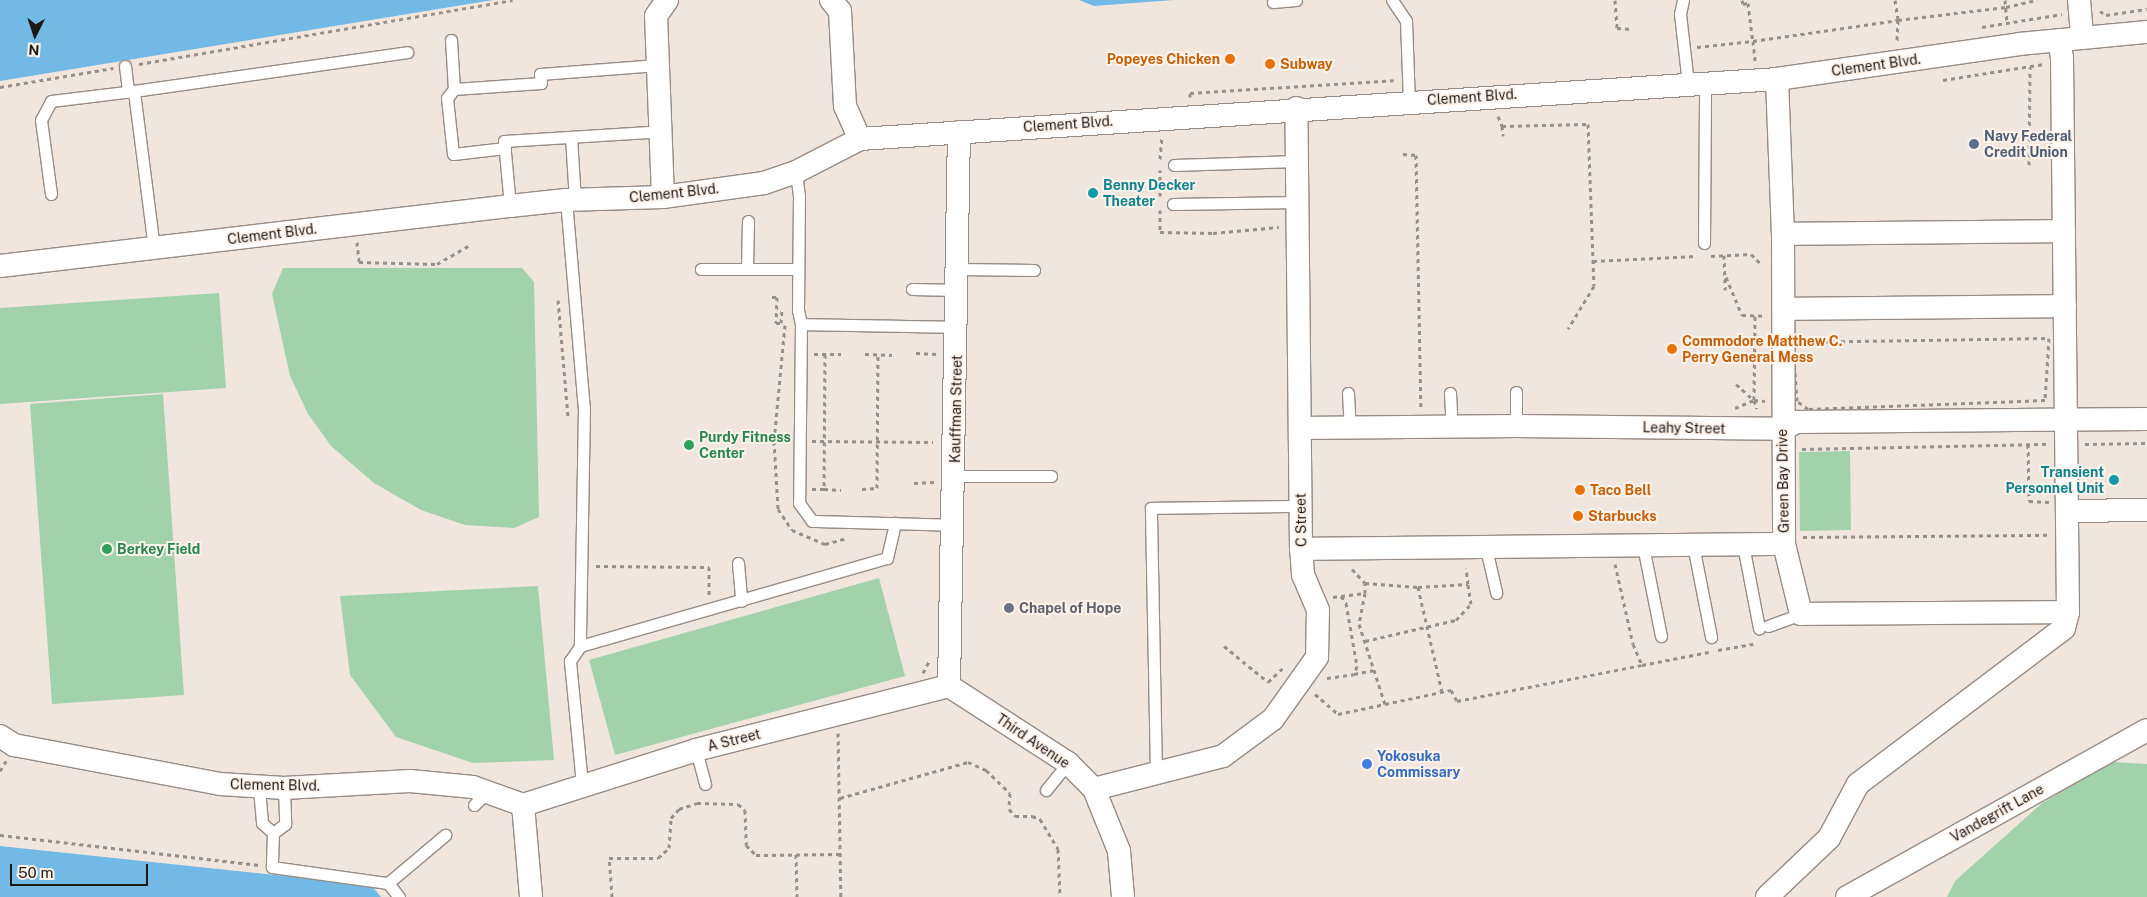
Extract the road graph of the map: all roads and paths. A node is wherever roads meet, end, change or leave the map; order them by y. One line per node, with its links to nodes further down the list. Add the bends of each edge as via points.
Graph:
1 (513, 0): 27 (path)
2 (667, 0): 26 (street, via 656,16)
3 (831, 0): 42 (street, via 840,11 845,106)
4 (1296, 0): 13 (lane)
5 (1392, 0): 34 (lane, via 1406,21)
6 (1615, 0): 17 (path, via 1617,28)
7 (1683, 0): 30 (lane, via 1680,14)
8 (1742, 0): 23 (path, via 1743,4 1748,3)
9 (1895, 0): 15 (path)
10 (2005, 0): 14 (path)
11 (2037, 0): 14 (path)
12 (2078, 0): 19 (street)
13 (1272, 2)
14 (2006, 7): 15 (path); 16 (path)
15 (1898, 20): 22 (path, via 1897,42); 23 (path)
16 (2007, 22)
17 (1632, 29)
18 (2147, 32): 19 (street, Clement Blvd.)
19 (2082, 38): 21 (street, Clement Blvd.)
20 (451, 40): 32 (lane)
21 (2058, 40): 29 (street, Clement Blvd.); 57 (street, via 2062,58)
22 (1905, 41)
23 (1753, 42): 24 (path)
24 (1692, 47)
25 (407, 52): 33 (lane)
26 (658, 65): 32 (lane, via 540,74 541,83); 38 (street)
27 (125, 66): 31 (path); 33 (lane)
28 (2030, 67): 47 (path)
29 (1778, 78): 30 (street, Clement Blvd.); 58 (street, Green Bay Drive)
30 (1697, 82): 34 (street, Clement Blvd.); 59 (lane)
31 (0, 87)
32 (454, 89): 43 (lane, via 447,98 453,154)
33 (131, 91): 49 (lane, via 52,101 41,120); 61 (lane)
34 (1409, 102): 35 (street, Clement Blvd.)
35 (1296, 108): 39 (street, Clement Blvd.); 45 (street, C Street)
36 (1496, 110): 37 (path)
37 (1502, 126): 40 (path); 64 (path, via 1588,124)
38 (660, 131): 41 (lane); 50 (street)
39 (959, 132): 42 (street, Clement Blvd.); 71 (street, Kauffman Street)
40 (1503, 136)
41 (571, 137): 43 (lane, via 504,141); 51 (lane)
42 (860, 139): 48 (street, Clement Blvd.)
43 (505, 148): 54 (lane)
44 (1403, 154): 102 (path, via 1416,155)
45 (1297, 161): 46 (lane); 52 (street, C Street)
46 (1174, 166)
47 (2029, 166)
48 (796, 172): 50 (street, Clement Blvd., via 764,183); 68 (lane, via 799,195)
49 (51, 194)
50 (663, 197): 51 (street, Clement Blvd.)
51 (570, 200): 54 (street, Clement Blvd.); 147 (lane, via 584,408)
52 (1297, 202): 53 (lane); 103 (street, C Street)
53 (1172, 204)
54 (510, 206): 56 (street, Clement Blvd.)
55 (748, 222): 67 (lane)
56 (356, 224): 60 (path, via 359,262 438,264); 61 (street, Clement Blvd.)
57 (2064, 231): 58 (street); 77 (street)
58 (1783, 234): 79 (street, Green Bay Drive)
59 (1704, 243)
60 (471, 244)
61 (154, 248): 65 (street, Clement Blvd.)
62 (1751, 254): 63 (path)
63 (1724, 255): 64 (path); 70 (path)
64 (1593, 261): 83 (path, via 1594,286)
65 (0, 266)
66 (701, 268): 67 (lane)
67 (747, 269): 68 (lane)
68 (798, 269): 78 (lane)
69 (1034, 270): 71 (lane)
70 (1726, 277): 73 (path); 80 (path, via 1742,315)
71 (958, 279): 72 (lane); 82 (street, Kauffman Street)
72 (912, 289)
73 (1726, 290)
74 (557, 293): 99 (path)
75 (772, 297): 76 (path, via 777,297 776,323 781,323 782,305)
76 (786, 304)
77 (2065, 306): 79 (street); 97 (street)
78 (798, 310): 81 (lane); 106 (path, via 786,310 774,441)
79 (1784, 313): 80 (path); 105 (street, Green Bay Drive)
80 (1755, 315): 95 (path)
81 (801, 324): 82 (lane); 106 (lane)
82 (958, 327): 113 (street, Kauffman Street)
83 (1568, 329)
84 (2049, 338): 84 (path, via 1793,342 1797,401 1808,410 2045,400)
85 (825, 354): 86 (path); 89 (path); 107 (path)
86 (841, 354)
87 (865, 354): 88 (path)
88 (878, 354): 90 (path); 109 (path)
89 (811, 355)
90 (892, 355)
91 (1736, 384): 95 (path)
92 (1516, 392): 101 (lane)
93 (1450, 393): 100 (lane)
94 (1348, 394): 104 (lane)
95 (1754, 400): 96 (path)
96 (1732, 409)
97 (2066, 420): 98 (street, Leahy Street); 105 (street, Leahy Street, via 1797,422); 119 (street)
98 (2147, 420)
99 (568, 422)
100 (1452, 426): 101 (street, Leahy Street); 102 (street, Leahy Street)
101 (1516, 426): 105 (street, Leahy Street)
102 (1421, 427): 104 (street, Leahy Street)
103 (1300, 428): 104 (street, Leahy Street); 118 (street, C Street)
104 (1350, 428)
105 (1782, 429): 124 (street, Green Bay Drive)
106 (800, 441): 107 (path); 121 (lane, via 799,504 812,521)
107 (824, 442): 109 (path); 116 (path, via 824,489)
108 (939, 442): 109 (path)
109 (878, 444): 115 (path, via 877,488)
110 (2028, 444): 111 (path); 112 (path, via 2050,444); 119 (path, via 2029,501)
111 (1795, 449)
112 (2050, 453)
113 (955, 476): 114 (lane); 122 (street, Kauffman Street)
114 (1051, 476)
115 (862, 489)
116 (841, 490)
117 (2051, 492): 119 (path)
118 (1300, 506): 130 (street, C Street); 159 (lane, via 1151,508)
119 (2057, 508): 120 (street); 141 (street)
120 (2147, 510)
121 (895, 523): 122 (lane); 140 (lane, via 887,558)
122 (954, 525): 152 (street, Kauffman Street)
123 (2053, 535): 124 (path)
124 (1791, 541): 126 (street); 142 (street, Green Bay Drive)
125 (1693, 545): 126 (street); 128 (street); 144 (lane)
126 (1743, 545): 142 (lane, via 1764,627)
127 (1611, 546): 128 (street); 129 (street); 149 (path, via 1633,644)
128 (1643, 546): 143 (lane)
129 (1490, 547): 130 (street); 136 (lane, via 1488,557)
130 (1301, 549): 151 (street, C Street, via 1303,575 1318,610 1316,657)
131 (738, 563): 140 (lane)
132 (596, 566): 139 (path, via 709,567 710,594)
133 (1365, 583): 135 (path)
134 (1468, 584): 145 (path, via 1471,604 1456,620)
135 (1365, 593): 137 (path); 145 (path, via 1359,624)
136 (1496, 593)
137 (1341, 596): 138 (path); 150 (path, via 1346,603 1357,666 1354,674)
138 (1326, 598)
139 (703, 600)
140 (741, 601): 147 (lane)
141 (2068, 612): 142 (street); 182 (street, via 2064,628 1858,784 1828,838)
142 (1801, 614)
143 (1661, 636)
144 (1711, 637)
145 (1365, 641): 150 (path)
146 (1759, 642): 149 (path)
147 (580, 646): 160 (lane, via 570,661)
148 (1224, 646): 151 (path, via 1268,682 1283,666)
149 (1642, 665): 153 (path, via 1457,702 1451,690)
150 (1375, 670): 153 (path)
151 (1300, 681): 153 (path, via 1338,714); 159 (street, C Street, via 1273,720 1223,756)
152 (949, 686): 157 (street, A Street); 158 (street, Third Avenue)
153 (1385, 704)
154 (838, 730): 166 (path)
155 (2147, 730): 183 (street, Vandegrift Lane)
156 (0, 736): 162 (street, Clement Blvd., via 14,745 220,784)
157 (696, 750): 160 (street, A Street); 161 (lane)
158 (1068, 763): 164 (street, Third Avenue); 165 (lane)
159 (1156, 774): 164 (street, C Street)
160 (582, 784): 167 (street, A Street)
161 (705, 784)
162 (259, 788): 163 (street, Clement Blvd.); 168 (lane, via 262,823)
163 (284, 788): 167 (street, Clement Blvd., via 410,781); 168 (lane, via 285,824)
164 (1094, 789): 181 (street, Third Avenue, via 1119,851)
165 (1046, 790)
166 (840, 798): 172 (path); 180 (path, via 968,762 986,770 1010,793 1009,809 1015,816 1032,816 1040,820 1058,849)
167 (523, 805): 176 (street)
168 (273, 833): 173 (lane)
169 (0, 835): 173 (path)
170 (445, 835): 174 (lane)
171 (796, 854): 172 (path); 177 (path, via 756,855 746,845 745,810 738,804 697,803 679,810 670,818 669,848 658,858 609,858); 178 (path)
172 (840, 854): 179 (path)
173 (272, 867): 174 (lane)
174 (388, 883): 175 (lane)
175 (399, 897)
176 (531, 897)
177 (612, 897)
178 (797, 897)
179 (841, 897)
180 (1060, 897)
181 (1123, 897)
182 (1767, 897)
183 (1847, 897)

